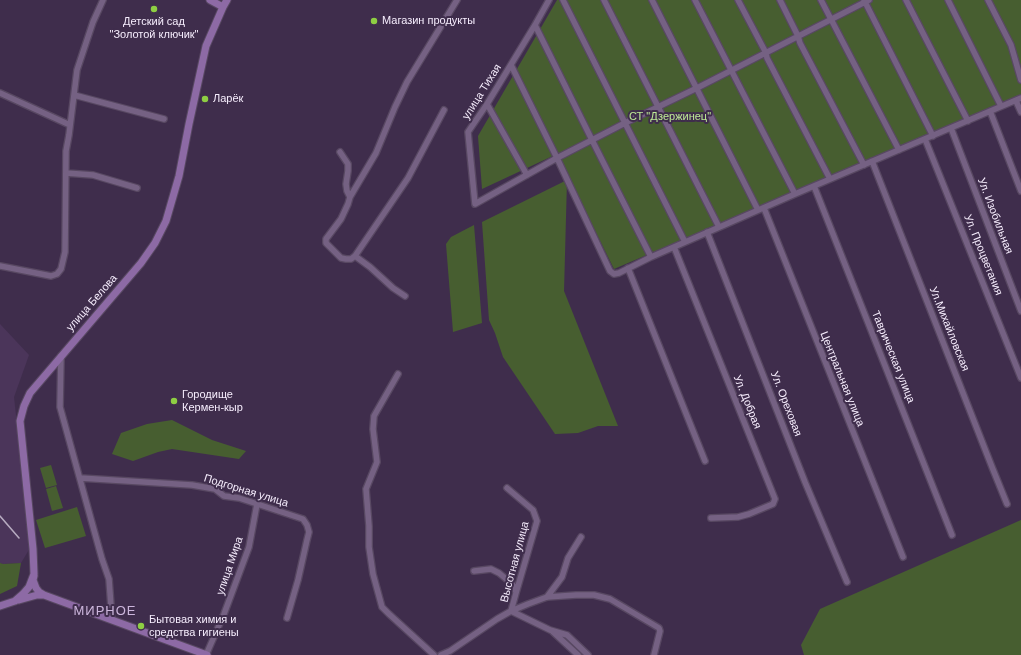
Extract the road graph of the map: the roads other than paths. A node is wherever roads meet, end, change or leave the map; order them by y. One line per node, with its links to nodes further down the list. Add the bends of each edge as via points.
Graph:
1 (103, 0): 27 (street, via 77,70)
2 (210, 0): 17 (main road)
3 (227, 0): 17 (main road, улица Белова)
4 (457, 0): 55 (street, via 407,82 376,153)
5 (549, 0): 19 (street, улица Тихая)
6 (562, 0): 37 (street)
7 (604, 0): 30 (street)
8 (652, 0): 25 (street, Центральная улица)
9 (695, 0): 23 (street)
10 (738, 0): 21 (street)
11 (780, 0): 20 (street)
12 (821, 0): 18 (street)
13 (906, 0): 36 (street)
14 (948, 0): 31 (street)
15 (988, 0): 24 (street, via 1011,45)
16 (866, 1): 18 (street); 40 (street)
17 (223, 7): 67 (main road, улица Белова, via 206,46 179,176 166,221 142,263)
18 (831, 19): 20 (street); 43 (street)
19 (535, 25): 22 (street, улица Тихая); 42 (street)
20 (798, 36): 21 (street); 47 (street)
21 (766, 53): 23 (street); 50 (street)
22 (511, 65): 29 (street, улица Тихая); 45 (street)
23 (732, 70): 25 (street); 54 (street)
24 (1021, 80)
25 (697, 88): 30 (street); 56 (street, Центральная улица)
26 (0, 94): 38 (street)
27 (74, 95): 35 (street); 38 (street)
28 (1018, 100): 31 (street); 34 (street)
29 (487, 104): 49 (street); 49 (street, улица Тихая, via 468,132 475,204)
30 (658, 106): 37 (street); 57 (street)
31 (1001, 106): 33 (street)
32 (444, 110): 61 (street, via 408,178)
33 (990, 111): 36 (street); 53 (street)
34 (1021, 112)
35 (164, 119)
36 (968, 120): 39 (street)
37 (625, 123): 42 (street); 59 (street)
38 (70, 125): 48 (street)
39 (951, 128): 40 (street); 66 (street, Ул. Изобильная)
40 (932, 136): 41 (street)
41 (925, 139): 43 (street); 69 (street, Ул. Процветания)
42 (592, 140): 45 (street); 62 (street)
43 (899, 150): 46 (street)
44 (340, 152): 55 (street, via 348,164 346,184)
45 (557, 158): 49 (street); 64 (street, via 610,271 616,274)
46 (872, 162): 47 (street); 74 (street, Ул.Михайловская)
47 (864, 165): 50 (street)
48 (66, 173): 52 (street, via 93,175); 63 (street, via 65,252 60,271 55,275 48,275)
49 (527, 175)
50 (830, 179): 51 (street)
51 (814, 186): 54 (street); 76 (street, Таврическая улица)
52 (137, 188)
53 (1021, 191)
54 (795, 194): 56 (street)
55 (350, 197): 61 (street, via 341,220 325,242 341,258)
56 (761, 209): 57 (street); 78 (street, Центральная улица)
57 (719, 227): 58 (street)
58 (707, 232): 59 (street); 81 (street, Ул. Ореховая)
59 (685, 242): 60 (street)
60 (674, 247): 62 (street); 75 (street, Ул. Добрая, via 775,499 773,504 749,514)
61 (355, 256): 65 (street)
62 (651, 257): 64 (street)
63 (0, 266)
64 (628, 268): 70 (street)
65 (405, 296)
66 (1021, 311)
67 (61, 356): 71 (street, via 60,407); 80 (main road, улица Белова, via 30,393 20,421)
68 (398, 374): 92 (street, via 374,416 373,429 378,462 366,489 369,548 382,607)
69 (1021, 378)
70 (705, 461)
71 (80, 478): 73 (street, Подгорная улица, via 192,485 215,489 224,496); 89 (street, via 109,580)
72 (507, 488): 82 (street, Высотная улица, via 534,510 537,522)
73 (257, 504): 88 (street, Подгорная улица, via 303,519 309,532); 91 (street, улица Мира, via 249,547)
74 (1007, 504)
75 (711, 518)
76 (952, 534)
77 (581, 537): 84 (street, via 568,558 562,577)
78 (903, 557)
79 (474, 571): 82 (street, via 491,569 499,572 511,583)
80 (34, 574): 83 (main road, улица Белова, via 36,588); 85 (main road, via 28,587)
81 (847, 582)
82 (516, 593): 87 (street, Высотная улица)
83 (46, 596): 85 (main road, via 37,595); 89 (main road)
84 (547, 597): 87 (street, Высотная улица); 96 (street, Высотная улица, via 594,595 610,599 659,628)
85 (15, 601): 86 (main road)
86 (0, 606)
87 (512, 611): 90 (street); 93 (street)
88 (287, 618)
89 (112, 620): 91 (main road)
90 (550, 630): 94 (street); 95 (street, via 567,635)
91 (206, 655)
92 (434, 655)
93 (441, 655)
94 (578, 655)
95 (588, 655)
96 (654, 655)

